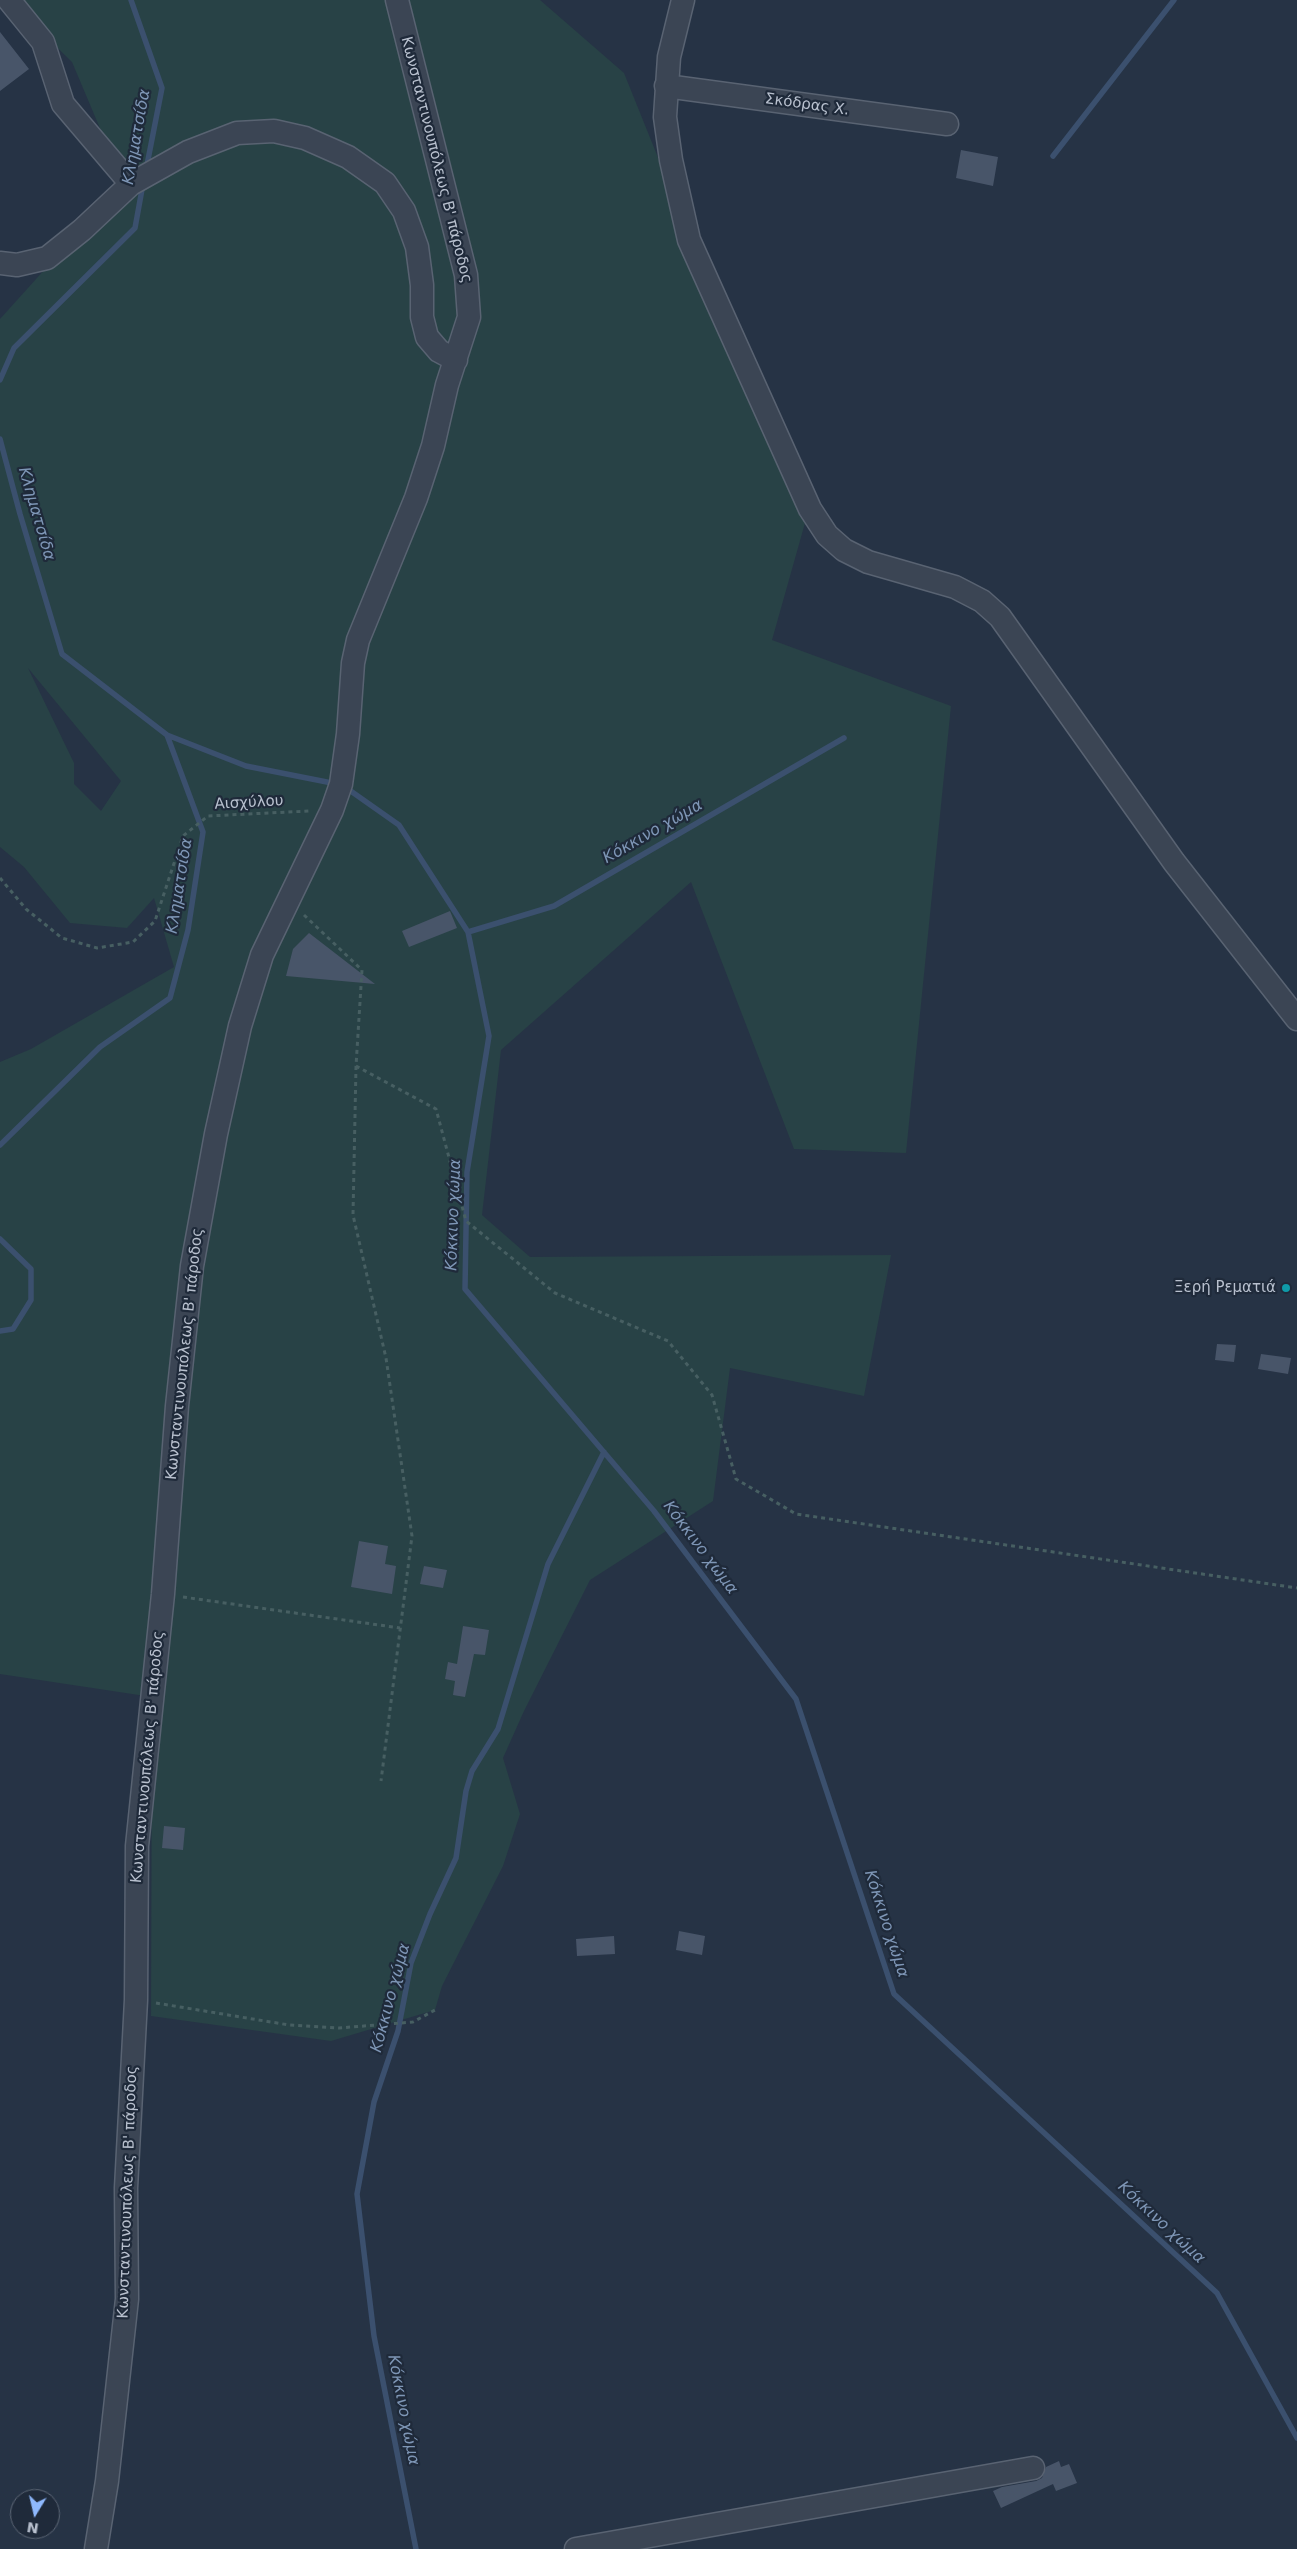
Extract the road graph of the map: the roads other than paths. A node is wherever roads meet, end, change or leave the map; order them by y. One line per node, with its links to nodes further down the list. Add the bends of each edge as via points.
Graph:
1 (9, 0): 6 (street, via 43,42 63,104)
2 (397, 0): 8 (street, Κωνσταντινουπόλεως Β' πάροδος, via 466,275 469,317)
3 (683, 0): 4 (street, via 669,57)
4 (666, 86): 5 (street, Σκόδρας Χ.); 9 (street, via 665,117 671,160 689,240 810,509 827,535 844,550 868,562 955,587 982,601 1000,617 1174,862)
5 (947, 124)
6 (131, 184): 7 (street, via 82,230 46,258 17,265); 8 (street, via 188,152 237,134 274,131 305,138 348,157 385,184 404,211 416,247 422,285 422,317 428,337 439,351)
7 (0, 263)
8 (456, 360): 11 (street, Κωνσταντινουπόλεως Β' πάροδος, via 446,385 433,446 416,498 358,640 341,784 332,810 262,955 240,1026 192,1266 137,1846 136,2000 126,2188 127,2299 107,2481)
9 (1297, 1019)
10 (1033, 2468): 12 (street)
11 (96, 2549)
12 (576, 2549)

